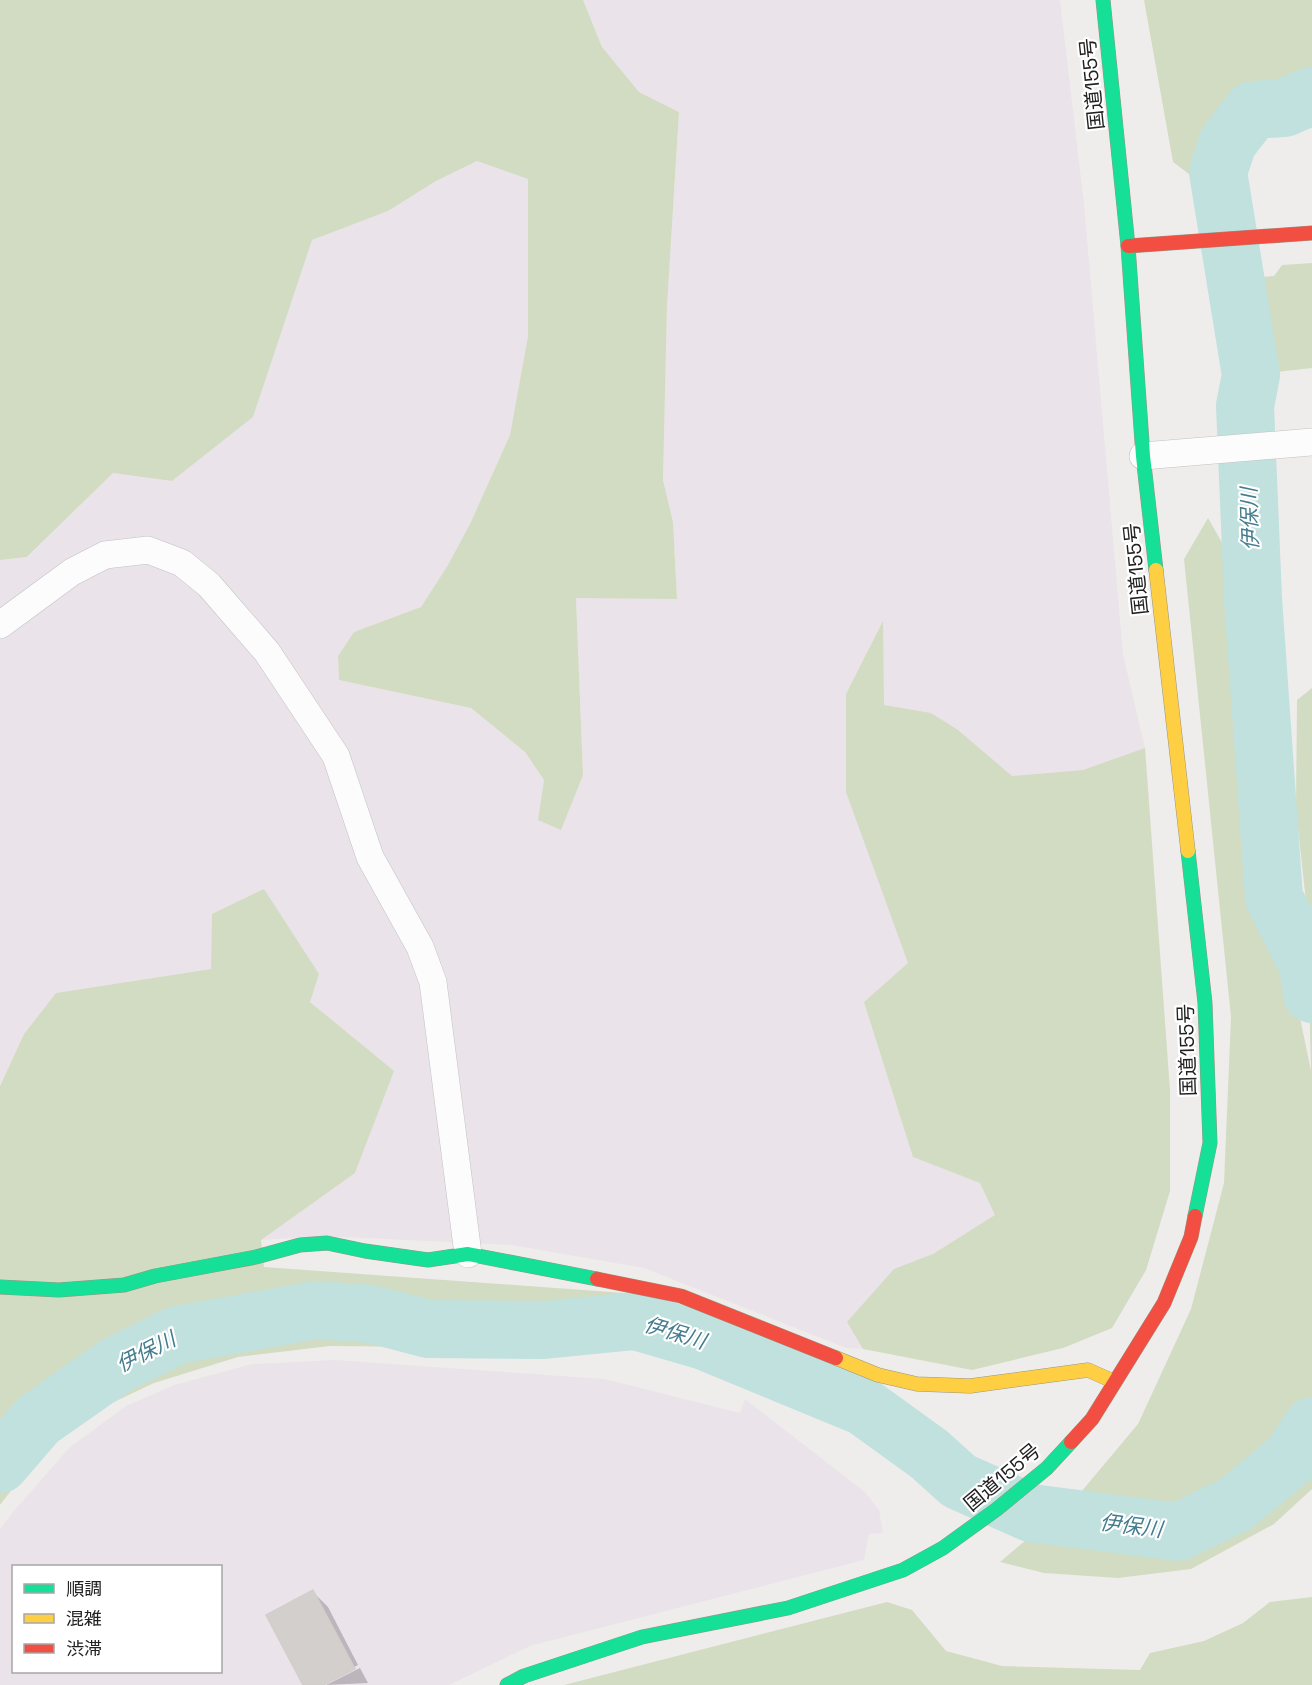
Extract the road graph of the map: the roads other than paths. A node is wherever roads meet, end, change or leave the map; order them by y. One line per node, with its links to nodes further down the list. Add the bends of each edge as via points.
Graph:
1 (1103, 0): 3 (main road, 国道155号)
2 (1312, 232): 3 (main road)
3 (1128, 246): 5 (main road, 国道155号)
4 (1312, 442): 5 (street)
5 (1143, 456): 9 (main road, 国道155号, via 1205,1003 1210,1143 1191,1237 1164,1303)
6 (0, 625): 7 (street, via 72,572 105,555 148,550 182,563 209,585 267,652 336,756 370,857 420,947 433,982)
7 (468, 1254): 8 (main road, via 428,1260 327,1243 300,1245 124,1285 59,1290); 9 (main road, via 681,1296 878,1375 916,1384 970,1386 1088,1370)
8 (0, 1287)
9 (1115, 1382): 10 (main road, 国道155号, via 1092,1419 1047,1468 943,1548 903,1570 788,1608 642,1637)
10 (507, 1685)

